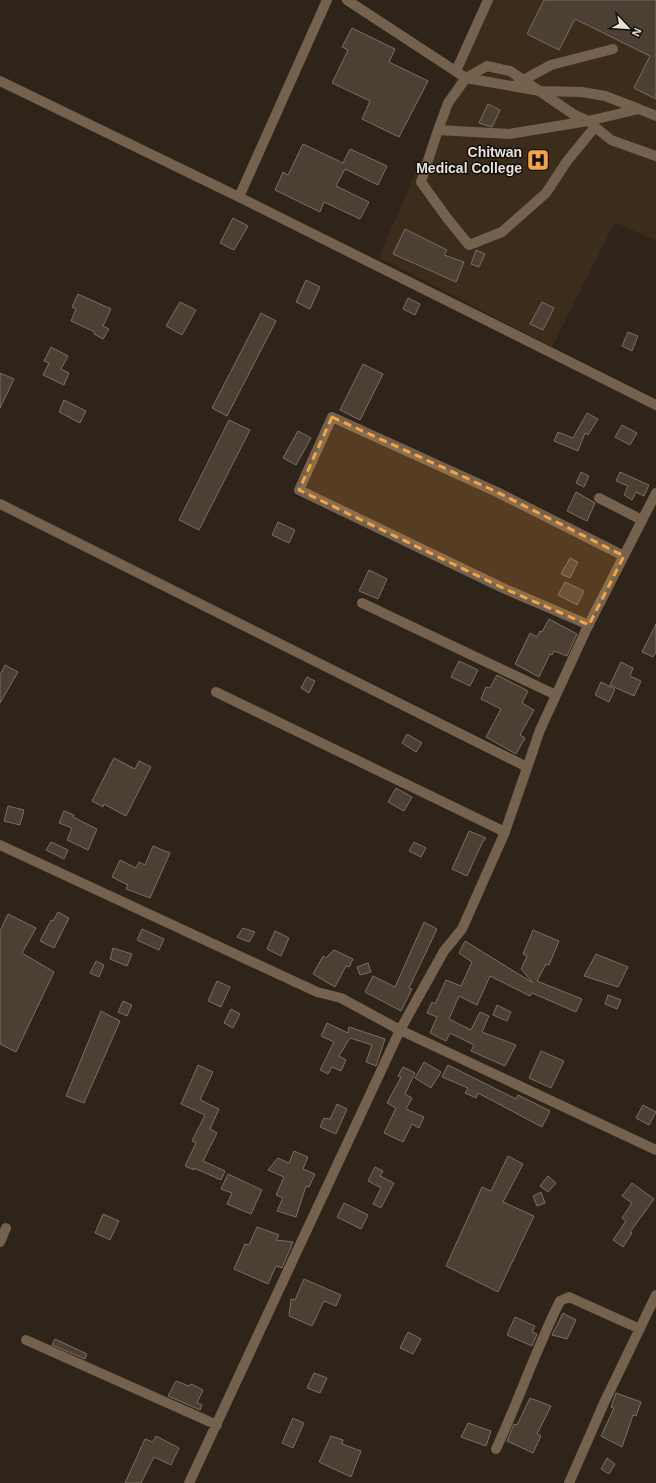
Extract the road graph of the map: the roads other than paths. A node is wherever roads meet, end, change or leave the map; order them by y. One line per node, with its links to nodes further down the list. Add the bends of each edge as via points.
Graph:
1 (328, 0): 16 (street)
2 (347, 0): 5 (street)
3 (488, 0): 5 (street)
4 (613, 49): 7 (street, via 551,65)
5 (456, 71): 6 (street)
6 (466, 78): 7 (street, via 487,66 510,71); 9 (street); 14 (street, via 448,103)
7 (522, 79): 9 (street); 10 (street)
8 (0, 81): 16 (street)
9 (511, 87): 10 (street)
10 (540, 91): 11 (street, via 598,94); 13 (street)
11 (639, 109): 12 (street); 13 (street)
12 (656, 116)
13 (591, 124): 14 (street, via 509,134); 14 (street, via 546,193 502,232 469,245 421,182); 15 (street, via 610,140)
14 (438, 130)
15 (656, 156)
16 (239, 197): 17 (street)
17 (656, 405)
18 (656, 493): 21 (street)
19 (599, 498): 21 (street)
20 (0, 504): 27 (street)
21 (642, 520): 22 (street)
22 (624, 556): 24 (street); 24 (street, via 497,492 332,417 299,490 505,589)
23 (362, 602): 26 (street)
24 (589, 625): 26 (street)
25 (216, 692): 28 (street)
26 (556, 695): 27 (street)
27 (527, 767): 28 (street)
28 (505, 832): 30 (street, via 462,928 444,951)
29 (0, 845): 30 (street, via 317,992 341,998)
30 (400, 1030): 31 (street); 37 (street)
31 (656, 1150)
32 (6, 1228): 33 (street)
33 (0, 1242)
34 (656, 1295): 35 (street)
35 (640, 1329): 38 (street, via 569,1297 560,1301 543,1335 532,1367); 40 (street)
36 (26, 1340): 37 (street)
37 (216, 1425): 39 (street)
38 (496, 1449)
39 (189, 1483)
40 (569, 1483)

